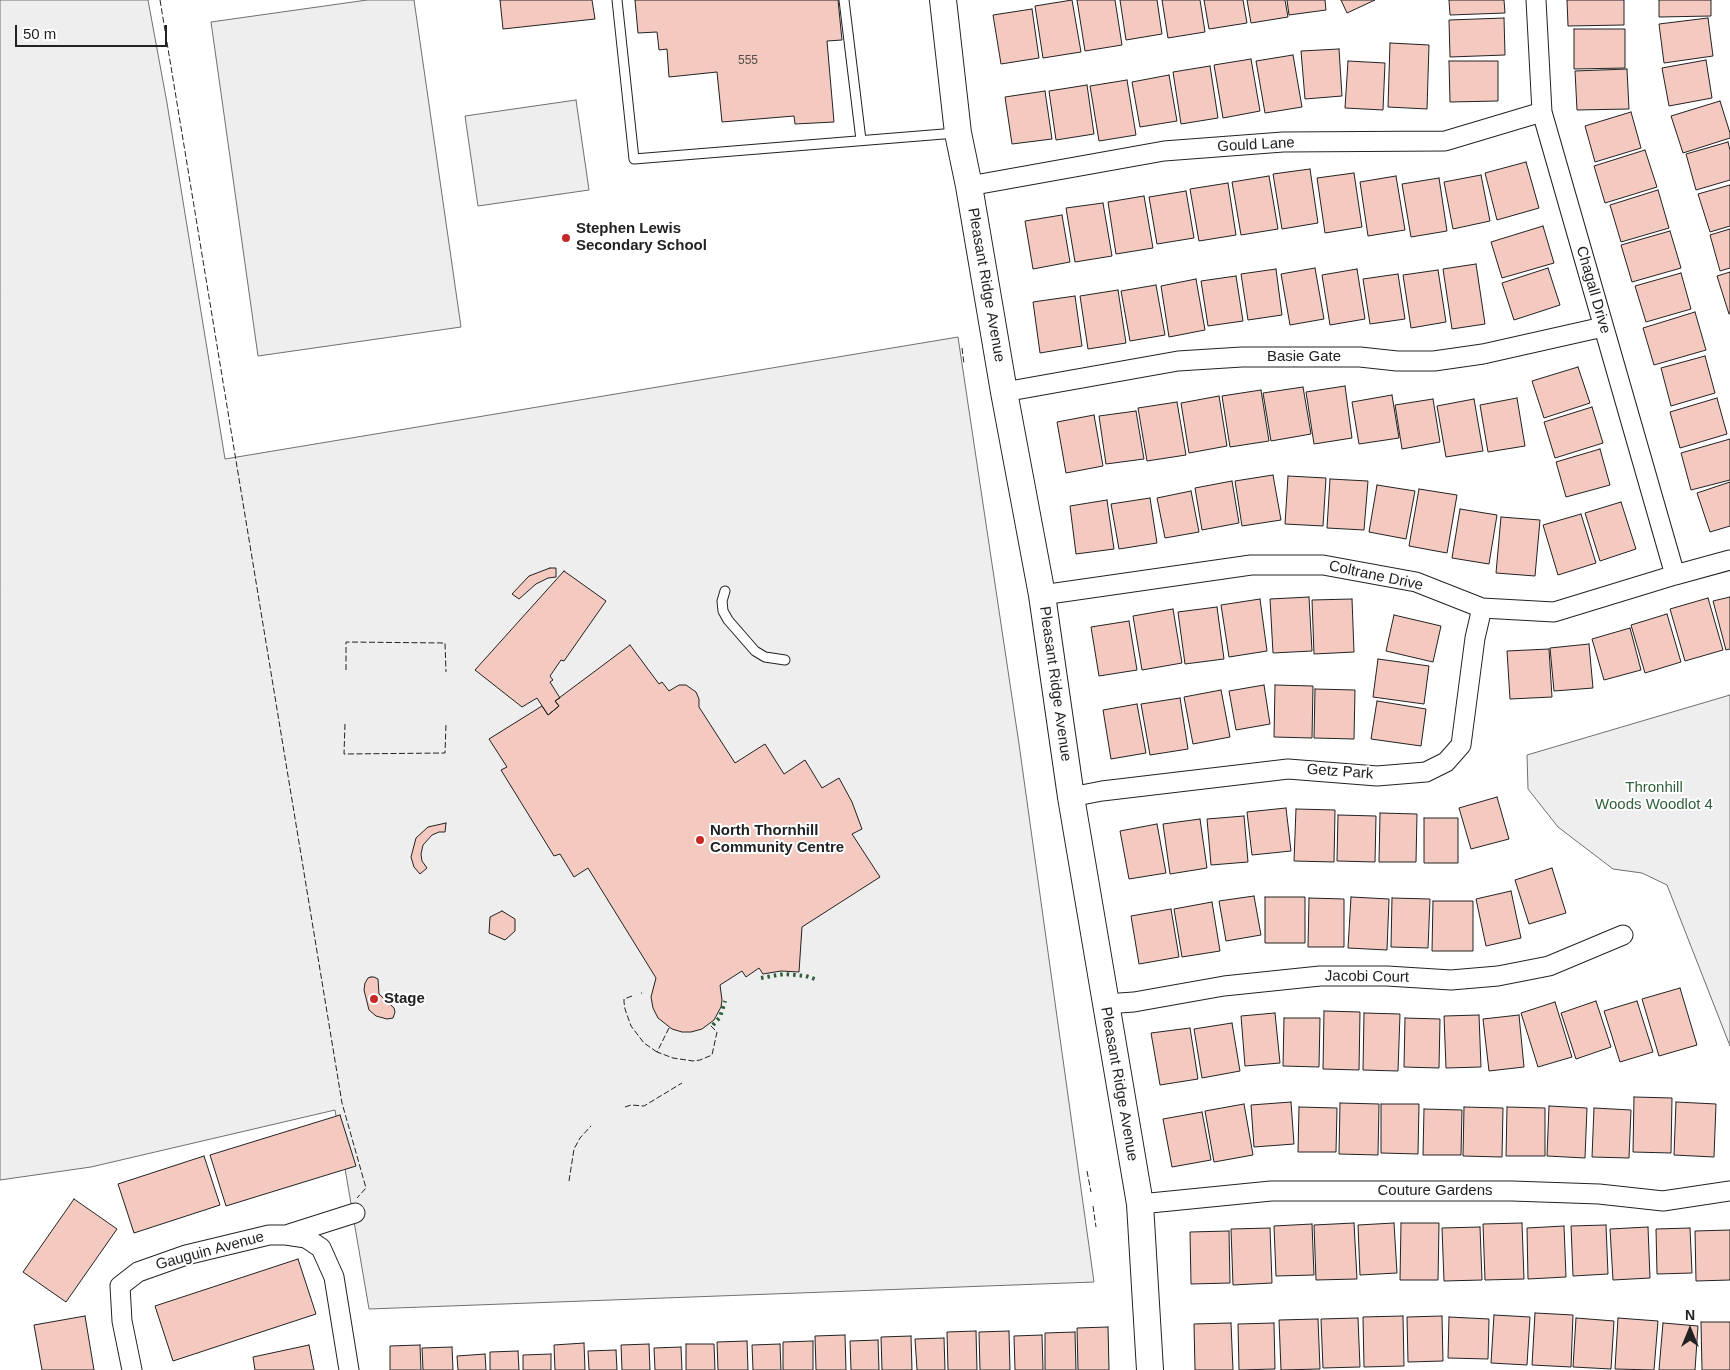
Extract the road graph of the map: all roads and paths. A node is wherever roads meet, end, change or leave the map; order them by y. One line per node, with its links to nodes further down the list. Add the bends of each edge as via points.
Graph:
1 (617, 0): 7 (lane, via 634,159)
2 (844, 0): 7 (lane)
3 (943, 0): 6 (street, Pleasant Ridge Avenue)
4 (1536, 0): 5 (street, Chagall Drive)
5 (1542, 112): 8 (street, Gould Lane, via 1445,141 1283,142 1164,151); 9 (street, Chagall Drive)
6 (958, 132): 7 (lane); 8 (street, Pleasant Ridge Avenue)
7 (860, 140)
8 (969, 186): 10 (street, Pleasant Ridge Avenue)
9 (1604, 327): 10 (street, Basie Gate, via 1483,354 1434,361 1242,357 1178,361); 12 (street, Chagall Drive)
10 (1004, 392): 14 (street, Pleasant Ridge Avenue)
11 (1730, 560): 12 (street, Coltrane Drive)
12 (1675, 575): 15 (street, Coltrane Drive, via 1554,612)
13 (725, 591): 16 (lane, via 723,611 755,652)
14 (1042, 595): 15 (street, Coltrane Drive, via 1252,565 1323,565 1416,582); 17 (street, Pleasant Ridge Avenue)
15 (1482, 608): 17 (street, Getz Park, via 1461,745 1446,762 1426,772 1377,776 1288,769)
16 (785, 660)
17 (1072, 797): 19 (street, Pleasant Ridge Avenue)
18 (1623, 936): 19 (street, Jacobi Court, via 1549,966 1498,976 1451,980 1320,976)
19 (1105, 1004): 21 (street, Pleasant Ridge Avenue)
20 (1730, 1191): 21 (street, Couture Gardens, via 1662,1201 1512,1190 1271,1190)
21 (1140, 1204): 26 (street, Pleasant Ridge Avenue)
22 (355, 1213): 23 (street)
23 (286, 1235): 24 (street, Gauguin Avenue, via 269,1235 186,1255 138,1272 120,1286 122,1321); 25 (street, Gauguin Avenue, via 306,1238 321,1248 334,1277)
24 (132, 1370)
25 (349, 1370)
26 (1150, 1370)

